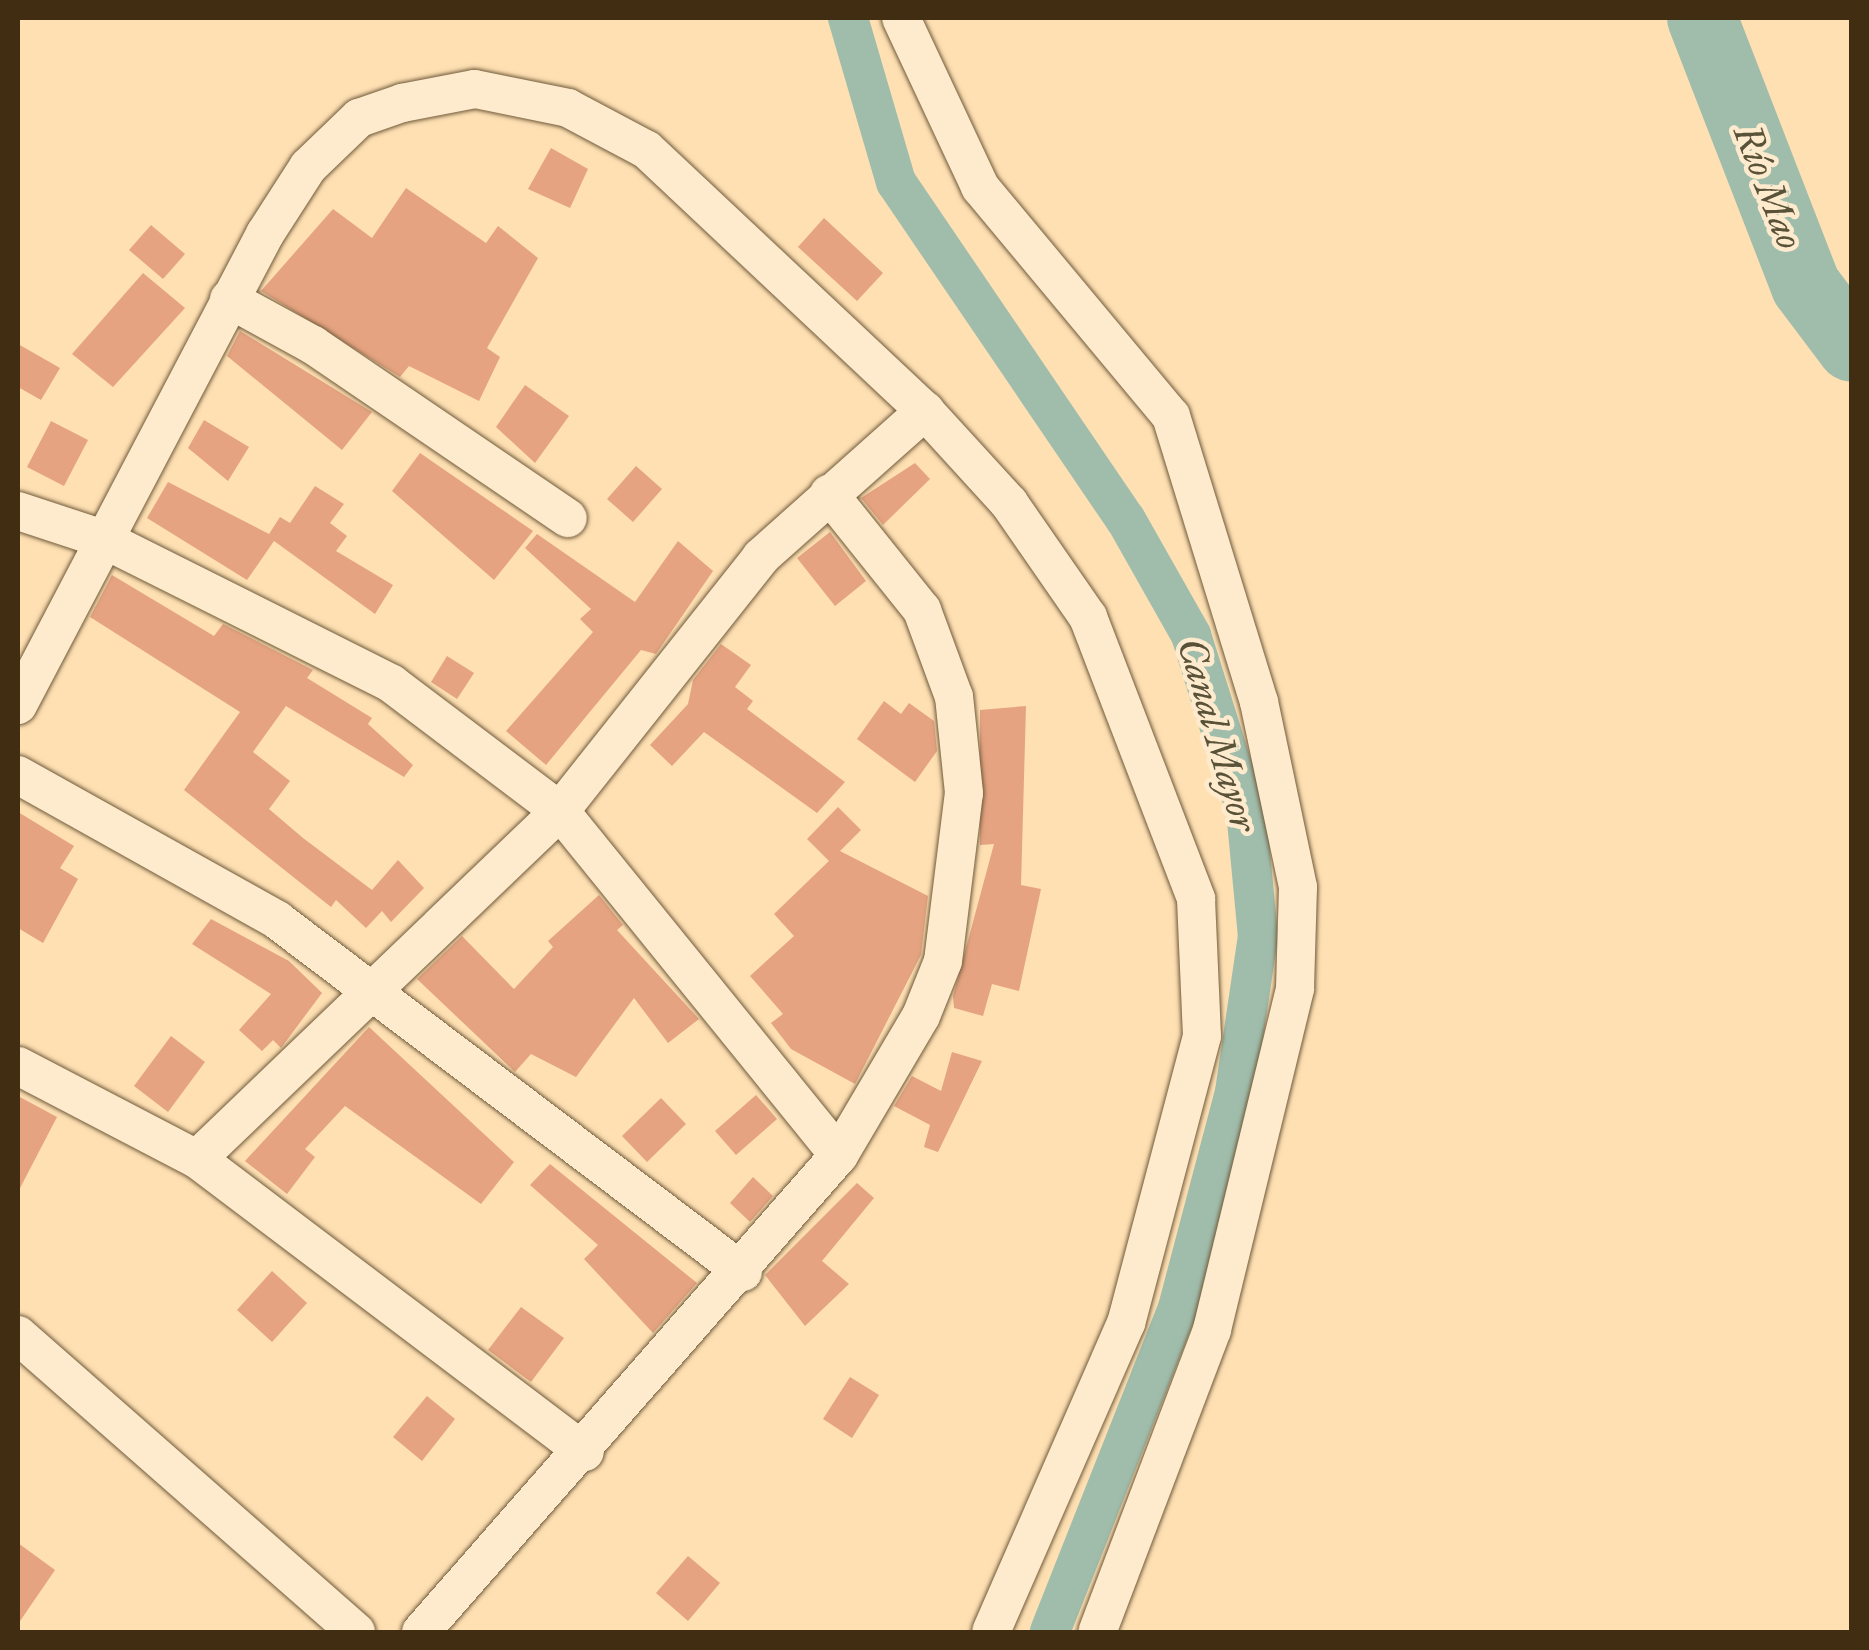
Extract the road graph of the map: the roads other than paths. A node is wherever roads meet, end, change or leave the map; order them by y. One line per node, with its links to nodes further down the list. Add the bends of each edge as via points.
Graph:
1 (901, 18): 21 (street, via 980,188 1171,416 1260,702 1298,887 1295,990 1222,1293)
2 (229, 299): 3 (street, via 308,167 359,118 475,89 568,108 647,150); 6 (street, via 313,344); 7 (street)
3 (925, 411): 4 (street); 20 (street, via 1009,503 1088,617 1196,898 1202,1036 1126,1324)
4 (829, 494): 10 (street, via 761,557); 13 (street, via 922,610 954,698 964,793 943,960 921,1016)
5 (18, 510): 7 (street)
6 (568, 518)
7 (104, 539): 8 (street); 10 (street, via 392,684)
8 (18, 704)
9 (18, 776): 11 (street, via 277,920)
10 (560, 811): 11 (street); 13 (street)
11 (373, 986): 14 (street); 15 (street)
12 (18, 1066): 14 (street)
13 (839, 1154): 15 (street)
14 (198, 1159): 17 (street)
15 (743, 1272): 17 (street)
16 (18, 1335): 18 (street)
17 (584, 1452): 19 (street)
18 (356, 1632)
19 (420, 1632)
20 (991, 1632)
21 (1097, 1632)

